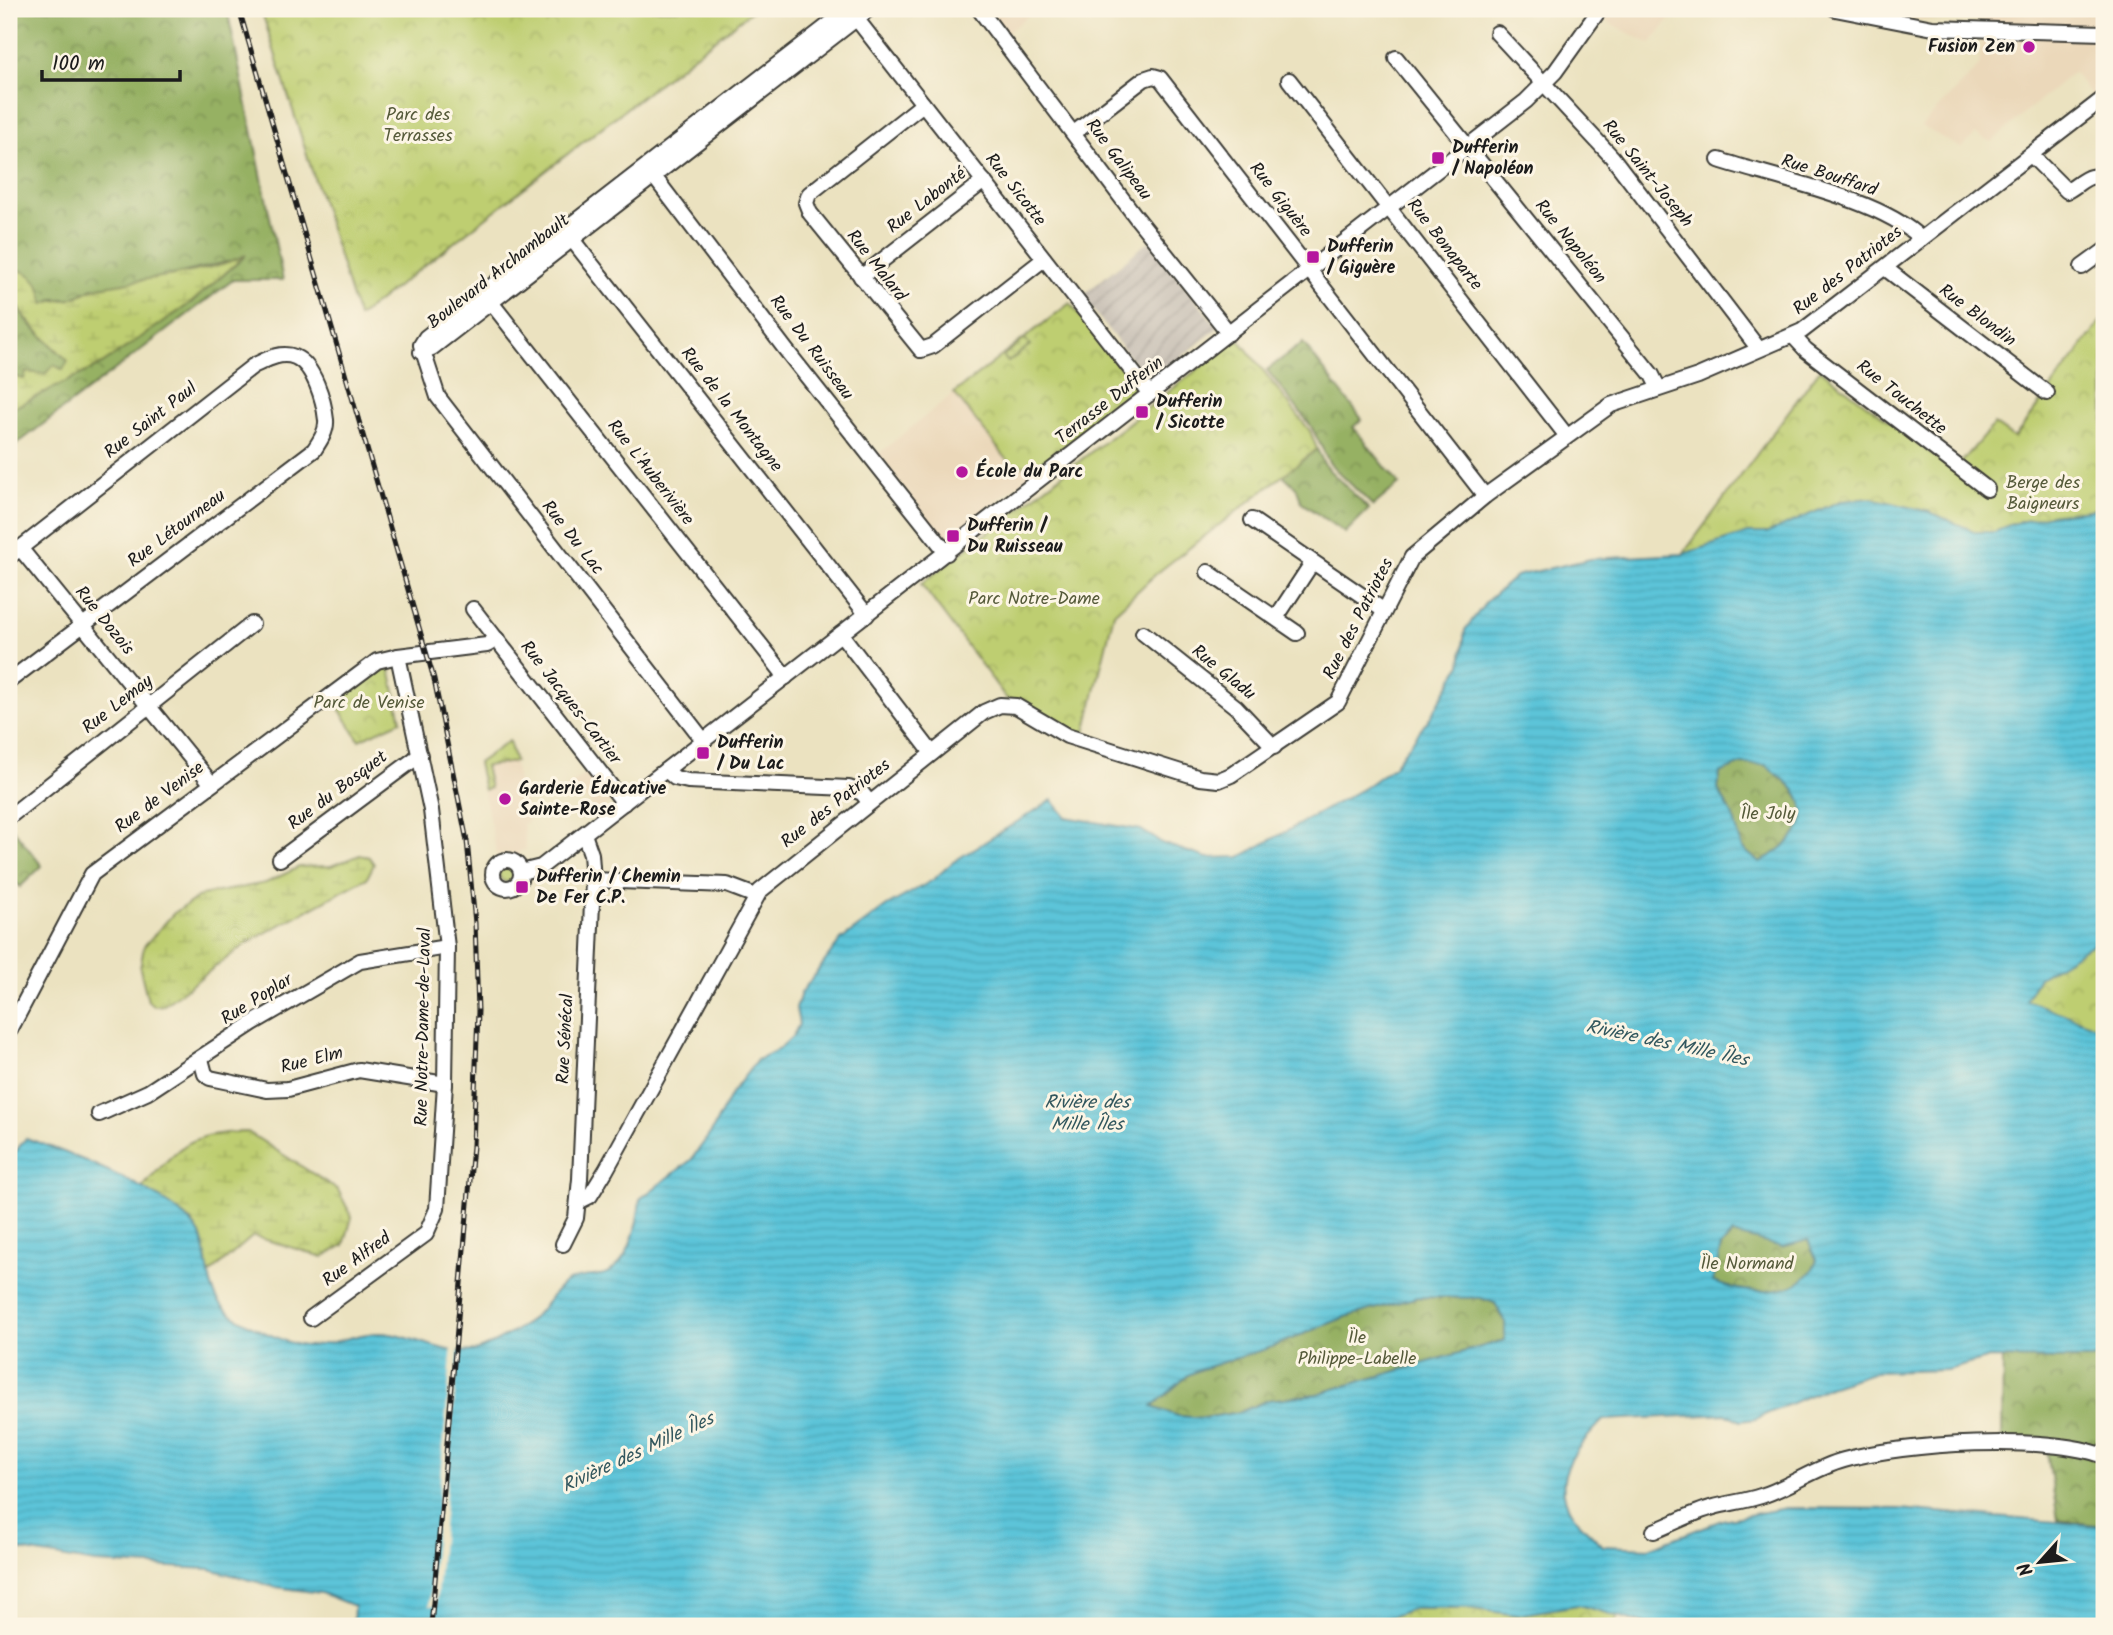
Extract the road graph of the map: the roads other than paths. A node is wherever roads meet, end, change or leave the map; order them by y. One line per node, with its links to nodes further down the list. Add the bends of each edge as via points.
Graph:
1 (869, 9): 5 (street, Boulevard Archambault)
2 (979, 9): 13 (street, Rue Galipeau)
3 (1600, 9): 10 (street, Terrasse Dufferin)
4 (1835, 9): 7 (street, via 1933,29)
5 (852, 12): 12 (street, Rue Sicotte); 17 (street, Boulevard Archambault)
6 (1497, 33): 10 (street, Rue Saint-Joseph)
7 (2104, 33)
8 (1396, 58): 14 (street, Rue Napoléon)
9 (1289, 80): 20 (street, Rue Bonaparte)
10 (1545, 84): 14 (street, Terrasse Dufferin); 32 (street, Rue Saint-Joseph, via 1612,158)
11 (2104, 98): 15 (street, Rue des Patriotes)
12 (923, 104): 18 (street, Rue Sicotte); 28 (street, Rue Malard, via 807,198 810,213)
13 (1074, 133): 27 (street, Rue Giguère, via 1144,79 1157,77); 30 (street, Rue Galipeau)
14 (1469, 146): 20 (street, Terrasse Dufferin); 35 (street, Rue Napoléon)
15 (2031, 155): 19 (street, via 2067,191 2092,176); 22 (street, Rue des Patriotes)
16 (1719, 160): 22 (street, Rue Bouffard, via 1853,201)
17 (650, 171): 21 (street, Boulevard Archambault); 43 (street, Rue Du Ruisseau)
18 (984, 181): 24 (street, Rue Sicotte); 28 (street, Rue Labonté)
19 (2104, 181)
20 (1391, 207): 27 (street, Terrasse Dufferin); 38 (street, Rue Bonaparte)
21 (568, 235): 29 (street, Boulevard Archambault); 48 (street, Rue de la Montagne)
22 (1921, 239): 26 (street, Rue des Patriotes)
23 (2104, 251): 25 (street)
24 (1044, 258): 28 (street, Rue Malard, via 924,350 913,343); 37 (street, Rue Sicotte)
25 (2082, 267)
26 (1885, 268): 31 (street, Rue des Patriotes); 36 (street, Rue Blondin)
27 (1311, 269): 30 (street, Terrasse Dufferin); 40 (street, Rue Giguère)
28 (861, 277)
29 (488, 298): 33 (street, Boulevard Archambault, via 426,338); 57 (street, Rue L'Auberivière)
30 (1230, 332): 37 (street, Terrasse Dufferin)
31 (1793, 336): 32 (street, Rue des Patriotes); 39 (street, Rue Touchette)
32 (1758, 348): 35 (street, Rue des Patriotes, via 1698,376)
33 (421, 352): 60 (street, Rue Du Lac, via 438,397)
34 (317, 386): 42 (street, Rue Saint Paul, via 305,364 295,357 281,355 253,366); 50 (street, Rue Létourneau, via 326,421 314,450)
35 (1658, 387): 38 (street, Rue des Patriotes, via 1611,405)
36 (2047, 393)
37 (1150, 394): 43 (street, Terrasse Dufferin)
38 (1566, 435): 40 (street, Rue des Patriotes)
39 (1987, 489)
40 (1485, 495): 47 (street, Rue des Patriotes, via 1416,552)
41 (1252, 520): 44 (street)
42 (14, 552): 50 (street, Rue Dozois)
43 (947, 552): 48 (street, Terrasse Dufferin)
44 (1312, 562): 47 (street); 49 (street)
45 (1208, 572): 49 (street)
46 (472, 610): 55 (street)
47 (1383, 610): 61 (street, Rue des Patriotes, via 1338,701)
48 (866, 615): 54 (street, Terrasse Dufferin)
49 (1276, 618): 53 (street)
50 (82, 624): 58 (street, Rue Létourneau); 59 (street, Rue Dozois)
51 (252, 624): 59 (street, Rue Lemay)
52 (1143, 633): 61 (street, Rue Gladu, via 1236,707)
53 (1297, 633)
54 (841, 634): 57 (street, Terrasse Dufferin); 62 (street)
55 (497, 639): 56 (street, Rue Jacques-Cartier, via 484,646); 67 (street, Rue Jacques-Cartier)
56 (398, 656): 63 (street, Rue Notre-Dame-de-Laval); 65 (street, Rue de Venise, via 377,661 352,677)
57 (786, 677): 60 (street, Terrasse Dufferin)
58 (9, 681)
59 (148, 706): 65 (street, Rue Dozois); 68 (street, Rue Lemay)
60 (704, 740): 64 (street, Terrasse Dufferin)
61 (1275, 747): 62 (street, Rue des Patriotes, via 1219,780 1200,778 1068,736 1011,705 988,709)
62 (932, 753): 66 (street, Rue des Patriotes)
63 (420, 755): 70 (street, Rue du Bosquet); 74 (street, Rue Notre-Dame-de-Laval)
64 (666, 770): 66 (street, via 692,782 849,788); 67 (street, Terrasse Dufferin)
65 (211, 783): 75 (street, Rue de Venise, via 92,874)
66 (869, 802): 73 (street, Rue des Patriotes, via 774,877)
67 (624, 803): 69 (street, Terrasse Dufferin)
68 (9, 817)
69 (584, 834): 71 (street, Terrasse Dufferin, via 538,869); 72 (street, Rue Sénécal)
70 (280, 859)
71 (520, 872)
72 (593, 880): 73 (street, via 727,885); 79 (street, Rue Sénécal)
73 (756, 897): 79 (street, Rue des Patriotes, via 601,1179 589,1197)
74 (447, 947): 76 (street, Rue Poplar, via 360,961); 77 (street, Rue Notre-Dame-de-Laval)
75 (10, 1030)
76 (201, 1059): 77 (street, Rue Elm, via 211,1078 267,1090 359,1070); 78 (street, Rue Poplar, via 148,1092)
77 (444, 1084): 80 (street, Rue Notre-Dame-de-Laval, via 437,1209)
78 (99, 1114)
79 (578, 1202): 81 (street, Rue Sénécal)
80 (426, 1234): 82 (street, Rue Alfred)
81 (563, 1244)
82 (311, 1318)
83 (2104, 1457): 84 (street, via 2042,1444 1889,1451 1825,1466 1777,1491 1711,1507)
84 (1654, 1531)

